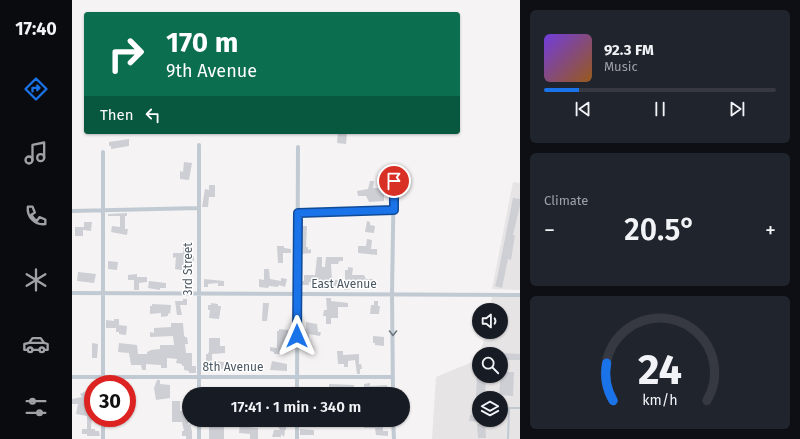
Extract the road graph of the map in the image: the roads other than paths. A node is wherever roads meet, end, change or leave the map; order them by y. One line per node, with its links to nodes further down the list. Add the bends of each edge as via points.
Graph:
1 (199, 145): 5 (street, 3rd Street)
2 (298, 147): 9 (street)
3 (103, 152): 6 (street)
4 (394, 167): 7 (street)
5 (199, 208): 6 (street); 12 (street, 3rd Street)
6 (103, 210): 8 (street); 11 (street)
7 (394, 210): 9 (street); 14 (street)
8 (72, 211)
9 (298, 213): 13 (street)
10 (72, 293): 11 (street, East Avenue)
11 (103, 293): 12 (street, East Avenue); 16 (street)
12 (198, 293): 13 (street, East Avenue); 21 (street, 3rd Street)
13 (298, 294): 14 (street, East Avenue); 22 (street)
14 (392, 294): 15 (street, East Avenue); 17 (street, one-way to 17)
15 (520, 295)
16 (103, 375)
17 (393, 376): 22 (street, 8th Avenue); 25 (street)
18 (72, 377): 19 (street, 8th Avenue)
19 (84, 377)
20 (136, 377): 21 (street, 8th Avenue)
21 (199, 377): 22 (street, 8th Avenue); 23 (street, 3rd Street)
22 (297, 377): 24 (street)
23 (199, 387)
24 (297, 387)
25 (393, 387)
26 (509, 408): 27 (lane); 36 (lane)
27 (520, 408)
28 (103, 427): 32 (street)
29 (199, 427): 33 (street)
30 (297, 427): 34 (street)
31 (394, 427): 35 (street)
32 (103, 439)
33 (199, 439)
34 (297, 439)
35 (394, 439)
36 (508, 439)

